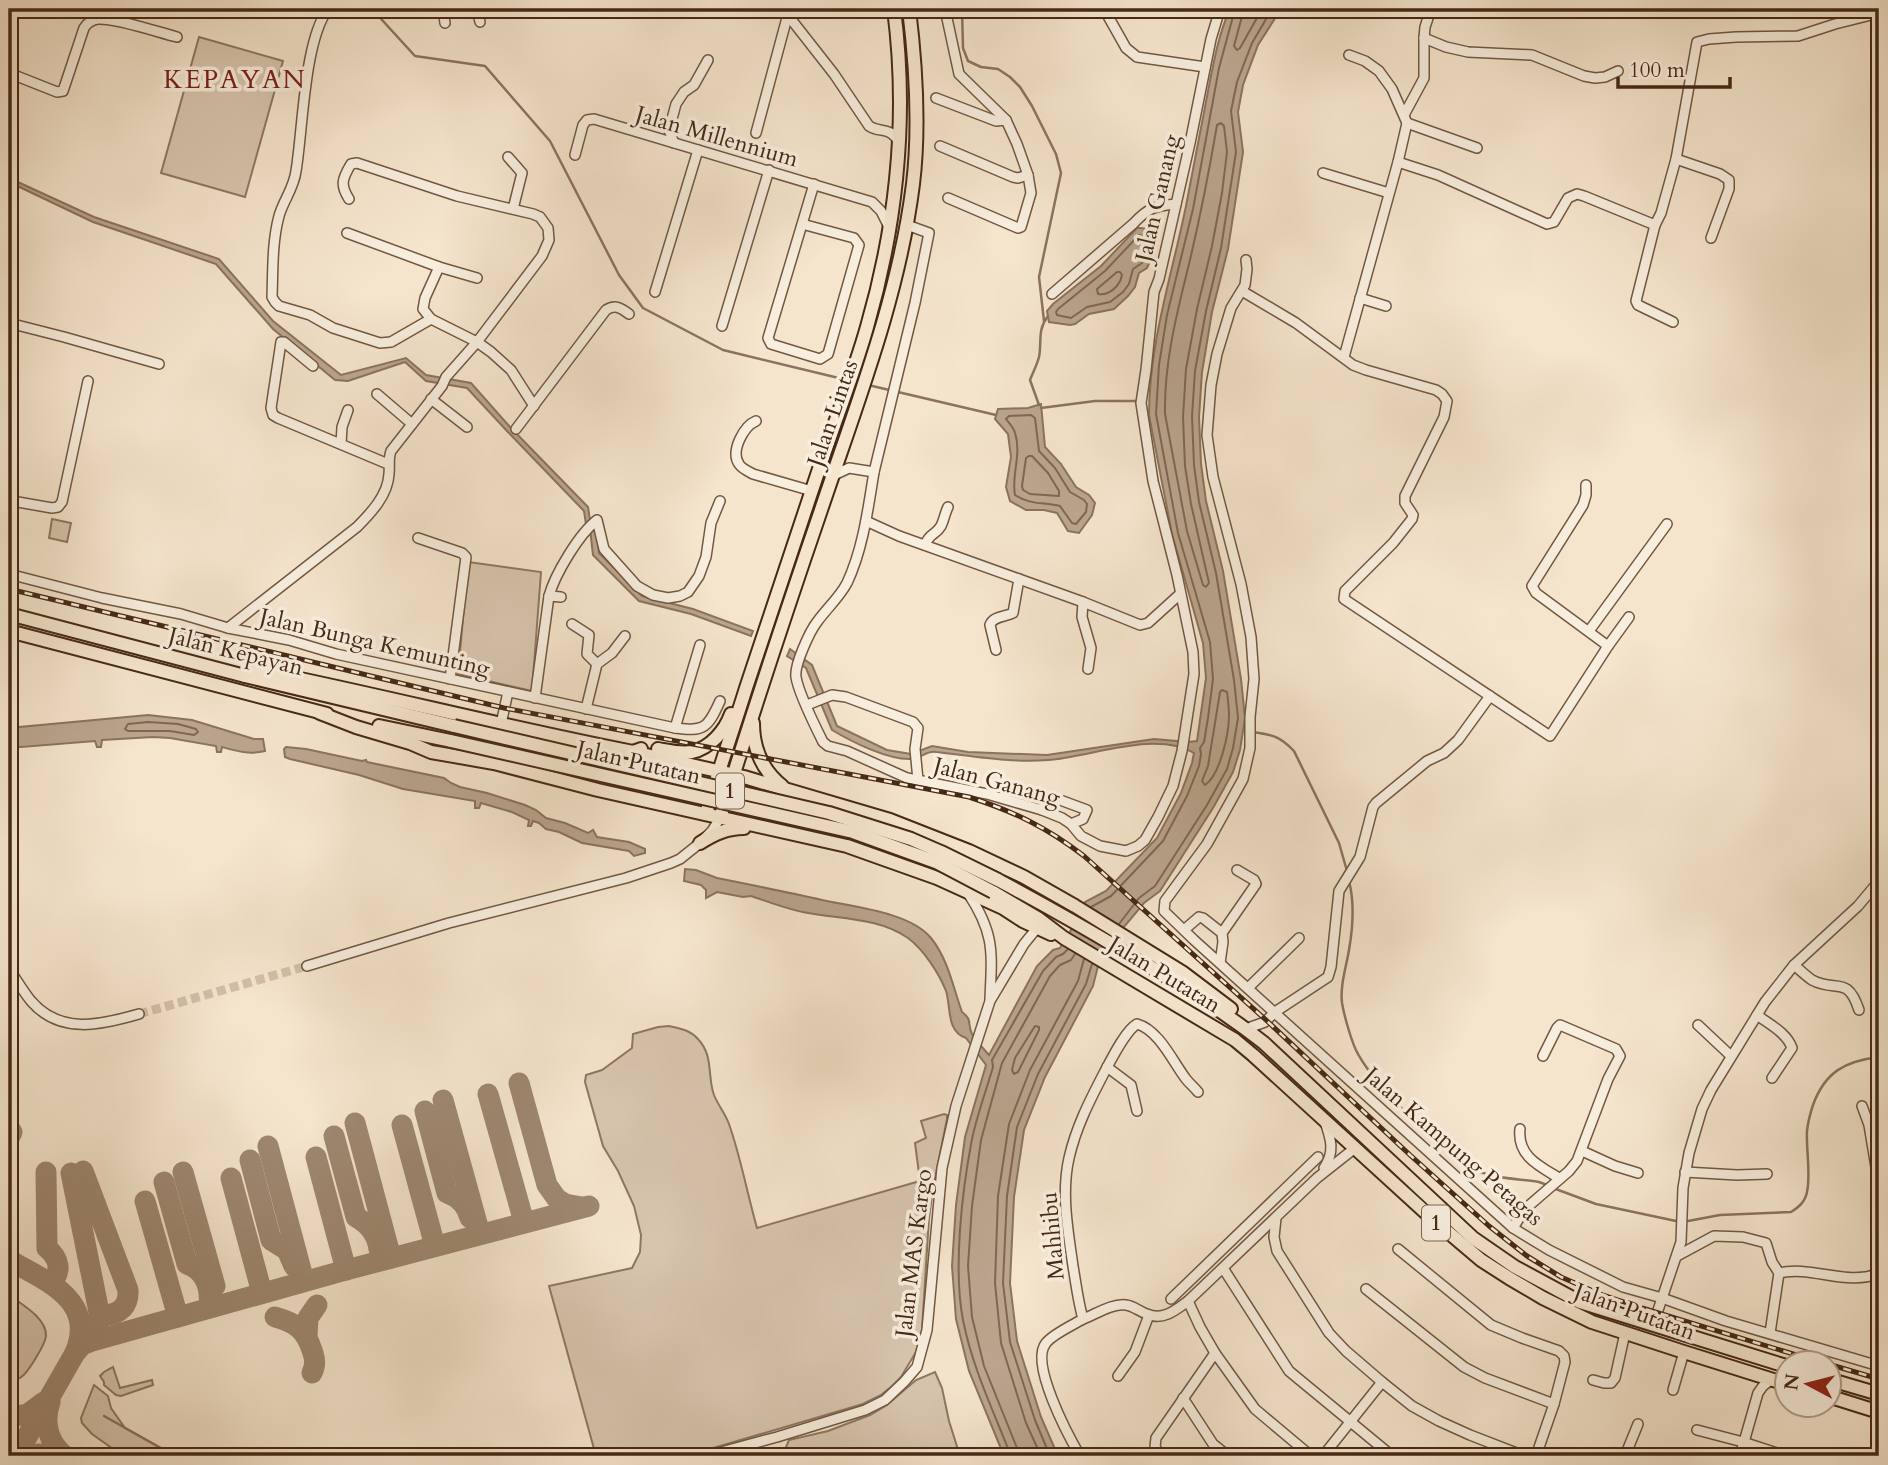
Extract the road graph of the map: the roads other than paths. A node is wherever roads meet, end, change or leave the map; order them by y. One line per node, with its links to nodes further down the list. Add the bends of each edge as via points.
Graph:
1 (312, 9): 10 (street)
2 (443, 9): 14 (street)
3 (477, 9): 13 (street)
4 (894, 9): 23 (highway, Jalan Lintas)
5 (909, 9): 49 (highway, Jalan Lintas, via 916,131)
6 (945, 9): 25 (street, via 959,74)
7 (1104, 9): 19 (street, via 1126,48 1137,57)
8 (1220, 9): 19 (street, Jalan Ganang)
9 (1431, 9): 16 (street)
10 (326, 11): 63 (street, via 308,76 295,180 279,215 272,297 279,306 380,343 391,342)
11 (785, 11): 26 (street, via 869,126); 27 (street)
12 (1879, 13): 35 (street, via 1798,36 1696,42)
13 (480, 22)
14 (445, 23)
15 (177, 37): 21 (street, via 93,20 84,28 63,91)
16 (1424, 38): 20 (street, via 1468,52 1532,55 1595,78); 24 (street, via 1424,78)
17 (1349, 55): 24 (street, via 1379,71)
18 (708, 61): 28 (street, via 676,104 669,130)
19 (1205, 67): 46 (street, Jalan Ganang)
20 (1618, 71)
21 (9, 73)
22 (936, 98): 25 (street, via 996,121)
23 (901, 116): 26 (street); 29 (highway, Jalan Lintas)
24 (1406, 119): 31 (street); 36 (street)
25 (1006, 120): 39 (street)
26 (884, 129): 29 (street)
27 (756, 133)
28 (674, 143): 32 (street, Jalan Millennium); 33 (street, Jalan Millennium, via 590,119 583,125)
29 (900, 144): 41 (highway, Jalan Lintas)
30 (940, 146): 39 (street, via 1013,177)
31 (1477, 148)
32 (698, 150): 37 (street, Jalan Millennium); 58 (street)
33 (576, 155)
34 (508, 157): 47 (street, via 522,173)
35 (1676, 159): 50 (street); 53 (street, via 1730,180)
36 (1398, 162): 42 (street); 50 (street, via 1547,224 1554,222 1568,198 1577,194)
37 (769, 170): 40 (street, Jalan Millennium); 66 (street)
38 (1323, 173): 42 (street)
39 (1028, 175): 43 (street, via 1031,193 1018,228)
40 (814, 184): 45 (street, Jalan Millennium); 48 (street)
41 (896, 189): 45 (street); 51 (highway, Jalan Lintas)
42 (1389, 193): 60 (street)
43 (948, 198)
44 (349, 200): 47 (street, via 342,185 354,162)
45 (872, 202): 51 (street)
46 (1176, 204): 59 (street, via 1145,211); 97 (street, Jalan Ganang, via 1154,292 1141,401 1153,481)
47 (513, 209): 67 (street, via 545,222 548,245)
48 (802, 225): 48 (street, via 854,238 860,248 828,354 820,359 771,344 768,338)
49 (907, 225): 81 (highway, Jalan Lintas, via 893,287); 84 (street, Jalan Ganang, via 929,233)
50 (1655, 225): 64 (street, via 1636,303)
51 (890, 229): 87 (highway, Jalan Lintas, via 866,330)
52 (348, 233): 55 (street)
53 (1711, 238)
54 (1246, 260): 57 (street)
55 (439, 267): 56 (street); 63 (street, via 423,304)
56 (477, 278)
57 (1242, 291): 68 (street); 147 (street, Jalan Kampung Petagas, via 1219,344 1210,385 1207,435 1248,618 1254,679 1250,742 1243,779 1207,844 1165,901 1164,911)
58 (655, 292)
59 (1052, 294)
60 (1360, 298): 61 (street); 68 (street)
61 (1386, 306)
62 (629, 314): 74 (street, via 620,308 606,310)
63 (431, 319): 67 (street)
64 (1673, 322)
65 (9, 323): 69 (street)
66 (722, 326)
67 (477, 341): 73 (street); 74 (street, via 511,370)
68 (1343, 357): 117 (street, via 1366,370 1436,390 1447,401 1405,496 1412,519 1345,592 1344,599)
69 (159, 364)
70 (313, 366): 80 (street, via 281,342 273,415)
71 (88, 381): 89 (street, via 62,502 52,508 12,500)
72 (377, 394): 77 (street)
73 (431, 399): 77 (street); 78 (street)
74 (534, 407): 79 (street)
75 (348, 410): 80 (street)
76 (756, 421): 87 (street, via 742,436 738,463 753,474)
77 (412, 424): 82 (street, via 391,451)
78 (467, 428)
79 (516, 429)
80 (341, 444): 82 (street)
81 (842, 447): 83 (street); 85 (highway, Jalan Lintas)
82 (388, 464): 104 (street, via 389,476 374,510)
83 (853, 467): 84 (street); 85 (street)
84 (874, 472): 91 (street, Jalan Ganang)
85 (832, 477): 121 (highway, Jalan Lintas)
86 (1586, 485): 106 (street, via 1583,505 1532,586)
87 (812, 491): 115 (highway, Jalan Lintas)
88 (720, 500): 98 (street, via 706,557 688,592 663,597 637,586 604,549 597,520 557,575)
89 (9, 504)
90 (948, 507): 94 (street, via 941,526)
91 (866, 521): 94 (street); 120 (street, Jalan Ganang, via 846,584 816,624 797,666 796,676)
92 (1667, 524): 106 (street)
93 (418, 538): 114 (street, via 466,557)
94 (925, 545): 96 (street)
95 (9, 574): 104 (street, Jalan Bunga Kemunting)
96 (1019, 579): 100 (street); 110 (street, via 1013,613 991,621)
97 (1180, 594): 100 (street, via 1143,625); 139 (street, Jalan Ganang, via 1194,674 1182,751 1165,806 1144,840 1126,851 1100,846 1081,836)
98 (549, 596): 99 (street); 118 (street)
99 (561, 597)
100 (1083, 602): 112 (street, via 1091,648)
101 (9, 614): 113 (highway, Jalan Kepayan / 1)
102 (1629, 617): 109 (street)
103 (572, 624): 111 (street, via 589,635 587,654)
104 (228, 628): 114 (street, Jalan Bunga Kemunting)
105 (9, 631): 123 (highway, Jalan Kepayan / 1)
106 (1589, 631): 109 (street)
107 (625, 636): 111 (street)
108 (700, 645): 127 (street)
109 (1608, 646): 117 (street, via 1550,736)
110 (996, 650)
111 (597, 664): 122 (street)
112 (1088, 669)
113 (245, 676): 125 (highway, via 267,672); 126 (highway, Jalan Kepayan / 1)
114 (450, 679): 116 (street, Jalan Bunga Kemunting)
115 (746, 688): 124 (highway, Jalan Lintas); 129 (highway, via 738,694 726,726 705,747 693,752 647,748)
116 (508, 692): 118 (street, Jalan Bunga Kemunting); 125 (street)
117 (1490, 696): 159 (street, via 1458,740 1376,803 1363,848 1339,891 1328,977)
118 (536, 698): 122 (street, Jalan Bunga Kemunting)
119 (720, 701): 127 (street, Jalan Bunga Kemunting, via 704,727)
120 (810, 704): 133 (street, Jalan Ganang, via 825,744); 133 (street, via 838,696 913,722 918,728)
121 (755, 705): 124 (highway); 131 (highway, Jalan Lintas); 134 (highway, via 755,746 775,781)
122 (586, 709): 127 (street, Jalan Bunga Kemunting)
123 (320, 713): 128 (highway, Jalan Kepayan / 1); 136 (highway, via 431,752)
124 (738, 713): 130 (highway, Jalan Lintas)
125 (500, 724): 129 (highway)
126 (454, 726): 144 (highway, Jalan Putatan / 1, bridge, via 829,813 941,852)
127 (675, 728)
128 (451, 741): 144 (highway, Jalan Putatan / 1, bridge, via 853,832)
129 (633, 752): 130 (highway)
130 (719, 771): 131 (highway); 136 (highway, Jalan Lintas)
131 (733, 774): 132 (highway); 137 (highway, Jalan Lintas)
132 (753, 780): 134 (highway); 138 (highway, via 737,796 736,809)
133 (918, 780): 135 (street, Jalan Ganang)
134 (785, 789): 155 (highway, via 920,830 1013,872 1075,906)
135 (1042, 810): 139 (street, Jalan Ganang); 139 (street, via 1052,797 1087,810 1083,819)
136 (706, 814): 137 (highway)
137 (720, 818): 138 (highway); 141 (street)
138 (744, 823): 140 (highway)
139 (1071, 824)
140 (769, 829): 141 (highway, via 725,830); 145 (highway, via 847,846)
141 (700, 843): 153 (street, via 680,859 626,878 449,923)
142 (1237, 870): 148 (street, via 1256,884)
143 (1879, 881): 152 (street)
144 (995, 886): 149 (highway, Jalan Putatan / 1); 155 (highway, Jalan Putatan / 1, via 1066,917)
145 (966, 891): 146 (highway); 157 (street, Jalan MAS Kargo, via 989,935)
146 (1037, 928): 149 (highway); 157 (street, Jalan MAS Kargo)
147 (1184, 930): 148 (street, via 1199,917); 151 (street, Jalan Kampung Petagas)
148 (1222, 933): 151 (street)
149 (1064, 938): 174 (highway, Jalan Putatan / 1, via 1235,1040)
150 (1298, 938): 156 (street)
151 (1220, 963): 156 (street, Jalan Kampung Petagas)
152 (1794, 965): 158 (street, via 1811,979 1846,987); 161 (street)
153 (307, 966)
154 (9, 969): 160 (street, via 32,1002 58,1021 86,1025)
155 (1178, 977): 164 (highway, via 1217,997); 166 (highway, Jalan Putatan / 1)
156 (1248, 988): 159 (street, Jalan Kampung Petagas)
157 (990, 1001): 223 (street, Jalan MAS Kargo, via 956,1106 942,1168 927,1330 916,1367 895,1392 865,1410)
158 (1859, 1010)
159 (1275, 1012): 162 (street); 186 (street, Jalan Kampung Petagas)
160 (139, 1014)
161 (1757, 1015): 168 (street); 170 (street, via 1790,1042 1791,1048)
162 (1265, 1022): 164 (street); 165 (street)
163 (1698, 1025): 168 (street)
164 (1251, 1027): 165 (highway)
165 (1265, 1039): 166 (highway)
166 (1275, 1053): 199 (highway, Jalan Putatan / 1, via 1473,1238 1548,1286)
167 (1543, 1056): 177 (street, via 1560,1025 1616,1049 1620,1056)
168 (1731, 1056): 179 (street, via 1702,1109)
169 (1107, 1068): 171 (street, Mahhibu, via 1139,1024 1161,1043); 173 (street, via 1132,1085); 198 (street, Mahhibu, via 1078,1128 1067,1171 1068,1233)
170 (1772, 1078)
171 (1198, 1092)
172 (1862, 1106): 184 (street)
173 (1137, 1111)
174 (1325, 1121): 176 (highway, Jalan Putatan / 1); 182 (street, via 1332,1149)
175 (1520, 1129): 183 (street, via 1521,1145 1529,1157)
176 (1355, 1148): 182 (street); 200 (highway, Jalan Putatan / 1, via 1481,1260 1543,1298)
177 (1582, 1151): 180 (street); 183 (street, via 1573,1167)
178 (1318, 1157): 192 (street)
179 (1685, 1172): 181 (street); 188 (street)
180 (1638, 1173)
181 (1767, 1174)
182 (1317, 1178): 185 (street)
183 (1559, 1178): 186 (street, via 1525,1209)
184 (1879, 1185)
185 (1276, 1218): 189 (street); 210 (street, via 1277,1251 1329,1333)
186 (1513, 1228): 194 (street, Jalan Kampung Petagas, via 1602,1278)
187 (1398, 1249): 217 (street, via 1491,1325 1563,1353 1565,1363)
188 (1677, 1256): 190 (street, via 1714,1236 1743,1237 1766,1243); 194 (street)
189 (1223, 1268): 196 (street); 219 (street, via 1289,1371)
190 (1779, 1273): 191 (street, via 1850,1277); 201 (street)
191 (1879, 1273)
192 (1185, 1286): 195 (street); 196 (street)
193 (1366, 1289): 217 (street, via 1464,1367)
194 (1662, 1298): 199 (street); 201 (street, Jalan Kampung Petagas)
195 (1171, 1299)
196 (1191, 1299): 197 (street, via 1165,1316); 203 (street)
197 (1149, 1315): 198 (street, via 1125,1304); 207 (street, via 1135,1352)
198 (1083, 1319): 224 (street, via 1049,1340 1042,1353 1052,1400)
199 (1653, 1325): 204 (highway, Jalan Putatan / 1)
200 (1625, 1333): 202 (highway, Jalan Putatan / 1); 209 (street, via 1615,1378 1611,1383)
201 (1770, 1333): 205 (street, Jalan Kampung Petagas)
202 (1684, 1352): 206 (highway, Jalan Putatan / 1); 212 (street)
203 (1215, 1353): 215 (street); 227 (street, via 1255,1409)
204 (1772, 1361)
205 (1879, 1366)
206 (1753, 1374): 208 (highway, Jalan Putatan / 1); 213 (street)
207 (1118, 1376)
208 (1772, 1379): 213 (street)
209 (1593, 1380)
210 (1382, 1382): 219 (street); 230 (street, via 1438,1421)
211 (1842, 1383): 214 (highway)
212 (1673, 1390)
213 (1758, 1393): 222 (street)
214 (1879, 1394)
215 (1183, 1398): 225 (street, via 1155,1440); 226 (street, via 1213,1444)
216 (1842, 1400): 218 (highway)
217 (1555, 1404): 231 (street)
218 (1879, 1412)
219 (1350, 1422): 228 (street); 229 (street)
220 (1638, 1424): 232 (street)
221 (1697, 1430): 222 (street)
222 (1743, 1442): 233 (street); 234 (street)
223 (706, 1456)
224 (1080, 1456)
225 (1161, 1456)
226 (1228, 1456)
227 (1311, 1456)
228 (1323, 1456)
229 (1392, 1456)
230 (1524, 1456)
231 (1536, 1456)
232 (1625, 1456)
233 (1741, 1456)
234 (1786, 1456)

